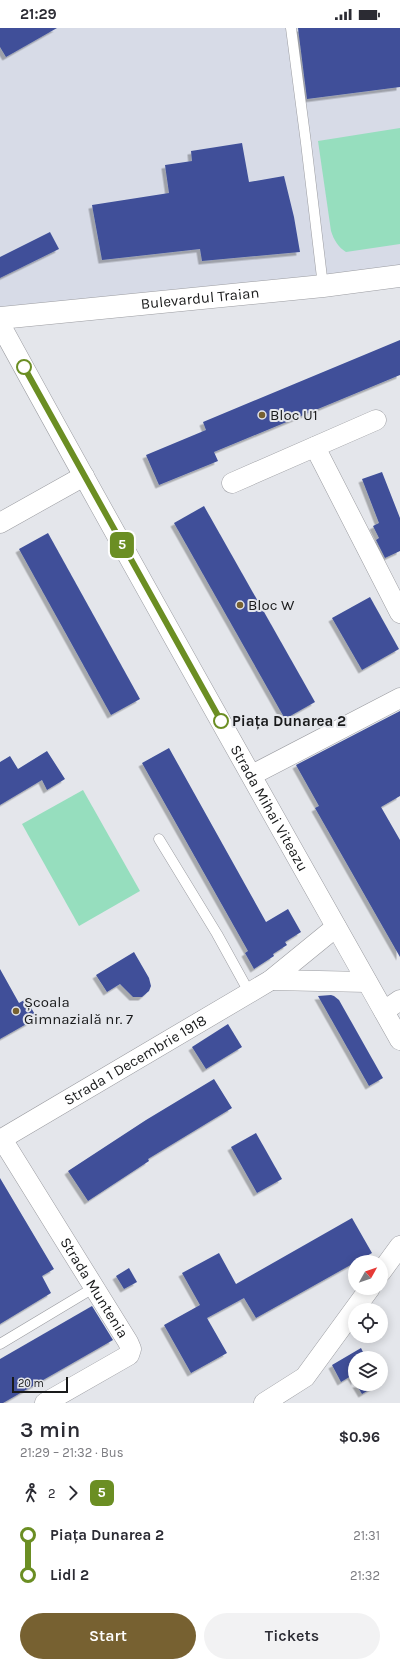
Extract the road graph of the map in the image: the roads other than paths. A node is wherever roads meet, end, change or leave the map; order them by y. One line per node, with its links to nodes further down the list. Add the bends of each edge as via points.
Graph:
1 (291, 28): 3 (lane)
2 (400, 276): 3 (main road, Bulevardul Traian)
3 (323, 286): 4 (main road, Bulevardul Traian)
4 (0, 318)
5 (0, 324): 8 (street, Strada Mihai Viteazu)
6 (376, 420): 7 (street)
7 (315, 447): 9 (street); 11 (street)
8 (84, 476): 10 (street); 13 (street, Strada Mihai Viteazu, via 208,701)
9 (232, 483)
10 (0, 523)
11 (400, 613)
12 (400, 698): 13 (street)
13 (252, 775): 15 (street, Strada Mihai Viteazu)
14 (159, 839): 18 (lane)
15 (336, 927): 16 (street, Strada 1 Decembrie 1918); 17 (street, Strada Mihai Viteazu)
16 (271, 980): 17 (street); 18 (street, Strada 1 Decembrie 1918)
17 (367, 982): 20 (street, Strada Mihai Viteazu)
18 (249, 992): 22 (street, Strada 1 Decembrie 1918)
19 (400, 1000): 20 (street)
20 (384, 1011): 21 (street, Strada Mihai Viteazu)
21 (400, 1040)
22 (1, 1139): 25 (street, Strada Muntenia)
23 (400, 1246): 24 (street)
24 (388, 1262)
25 (95, 1287): 27 (lane); 28 (street, Strada Muntenia, via 128,1342 131,1349 129,1355)
26 (365, 1295): 29 (street, via 306,1377)
27 (0, 1344)
28 (45, 1403)
29 (264, 1403)

